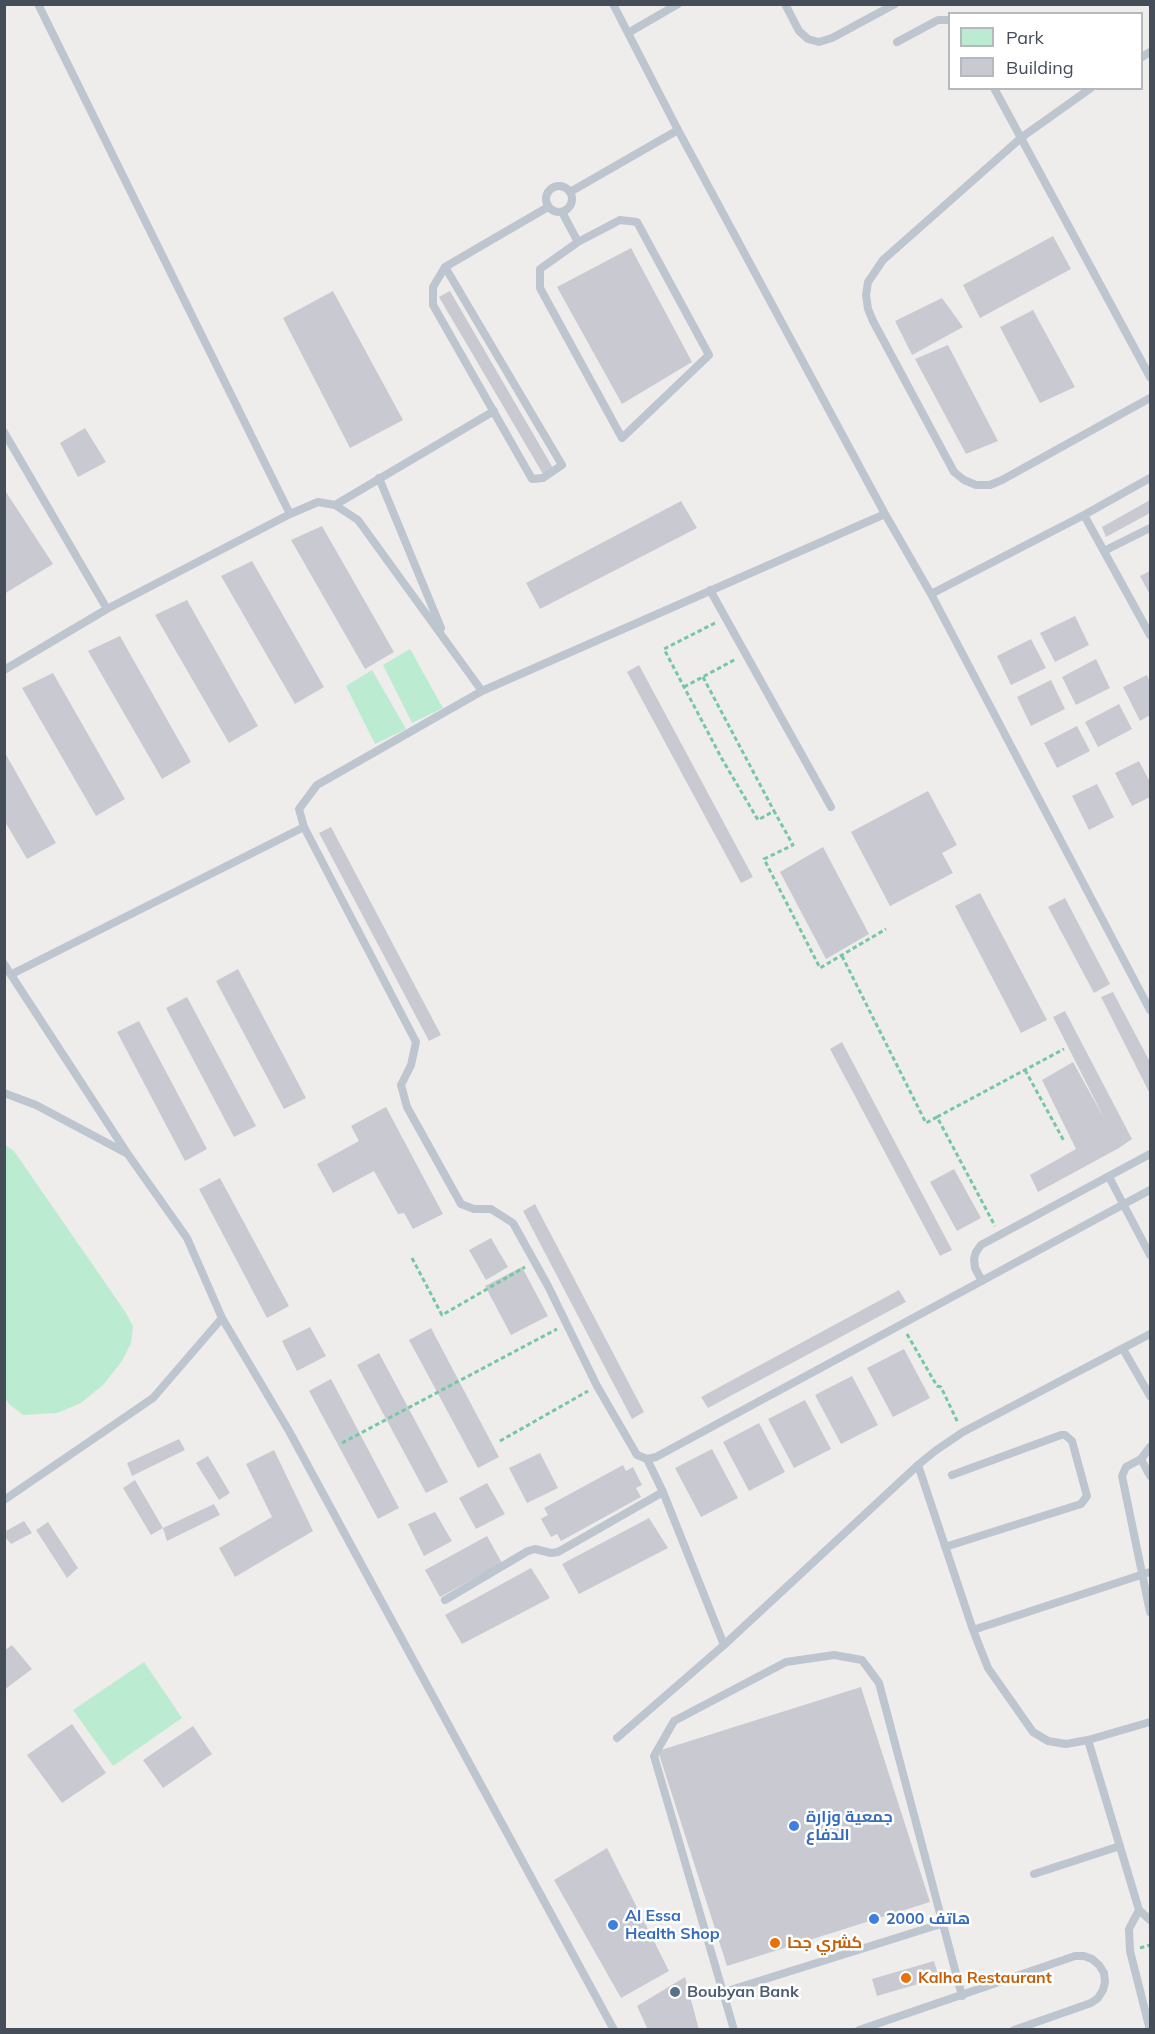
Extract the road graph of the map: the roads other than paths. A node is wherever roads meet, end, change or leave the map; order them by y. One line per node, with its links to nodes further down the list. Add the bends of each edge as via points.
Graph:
1 (38, 4): 25 (lane)
2 (613, 4): 7 (lane)
3 (678, 4): 7 (lane)
4 (785, 4): 5 (lane, via 799,31 819,42)
5 (895, 4)
6 (948, 20): 8 (lane, via 938,20)
7 (628, 33): 11 (lane)
8 (897, 42)
9 (995, 90): 12 (lane)
10 (1087, 90): 12 (lane)
11 (678, 130): 13 (lane); 26 (lane)
12 (1022, 137): 18 (lane); 19 (lane, via 883,260 868,282 867,302 873,321 954,472 976,485 1002,480)
13 (570, 192): 14 (lane, via 561,186 551,188 546,197); 15 (lane, via 570,206)
14 (548, 207): 15 (lane); 17 (lane)
15 (562, 212): 16 (lane)
16 (578, 242): 16 (lane, via 540,269 540,288 622,438 709,355 637,222 620,220)
17 (445, 267): 20 (lane, via 434,287 434,305); 20 (lane, via 562,465 543,478 532,479)
18 (1150, 376)
19 (1150, 399)
20 (494, 411): 22 (lane)
21 (4, 432): 32 (lane)
22 (380, 478): 24 (lane); 34 (lane)
23 (1150, 478): 27 (lane)
24 (335, 505): 25 (lane, via 318,502); 34 (lane, via 358,520)
25 (290, 514): 32 (lane)
26 (885, 514): 30 (lane); 31 (lane)
27 (1084, 515): 29 (lane); 31 (lane)
28 (1150, 528): 29 (lane)
29 (1104, 551): 33 (lane)
30 (710, 590): 36 (lane); 37 (lane)
31 (931, 594): 41 (lane)
32 (107, 609): 35 (lane)
33 (1150, 635)
34 (447, 642): 36 (lane)
35 (4, 670)
36 (482, 691): 38 (lane, via 317,785 298,809)
37 (831, 807)
38 (304, 827): 40 (lane); 55 (lane, via 416,1042 411,1065 400,1085 407,1107 461,1204 491,1209 513,1223 597,1386 637,1455)
39 (4, 964): 40 (lane)
40 (12, 974): 43 (lane)
41 (1150, 1010)
42 (4, 1093): 43 (lane, via 36,1105)
43 (127, 1153): 50 (lane, via 187,1238)
44 (1150, 1154): 45 (lane)
45 (1109, 1177): 47 (lane); 49 (lane, via 981,1245 974,1259)
46 (1150, 1190): 47 (lane)
47 (1124, 1204): 48 (lane); 49 (lane)
48 (1150, 1255)
49 (982, 1281): 55 (lane)
50 (222, 1318): 62 (lane, via 153,1398); 79 (lane, via 289,1431)
51 (1150, 1334): 52 (lane)
52 (1122, 1348): 53 (lane); 58 (lane, via 963,1432)
53 (1150, 1396)
54 (1150, 1447): 56 (lane)
55 (647, 1459): 61 (lane)
56 (1141, 1459): 57 (lane); 60 (lane); 64 (lane, via 1126,1467 1122,1476)
57 (1150, 1460)
58 (918, 1465): 63 (lane); 68 (lane)
59 (952, 1475): 63 (lane, via 1065,1435 1072,1441 1087,1496 1081,1504)
60 (1150, 1476)
61 (663, 1492): 65 (lane, via 558,1552 528,1551); 68 (lane)
62 (4, 1500)
63 (945, 1547): 67 (lane)
64 (1146, 1573): 66 (lane); 67 (lane)
65 (445, 1600)
66 (1150, 1612)
67 (973, 1630): 71 (lane, via 994,1679 1033,1732 1057,1743)
68 (724, 1645): 70 (lane)
69 (1150, 1722): 71 (lane)
70 (617, 1738)
71 (1088, 1740): 72 (lane)
72 (1119, 1846): 73 (lane); 74 (lane)
73 (1034, 1874)
74 (1138, 1910): 75 (lane); 83 (lane, via 1130,1929 1130,1952)
75 (1150, 1920)
76 (944, 1923): 77 (lane); 77 (lane, via 879,1683 862,1660 834,1655 786,1662 674,1721 654,1756); 78 (lane)
77 (723, 1992): 80 (lane)
78 (962, 1996): 81 (lane); 82 (lane, via 1075,1956 1092,1959 1099,1965 1105,1982 1098,1998)
79 (614, 2030)
80 (734, 2030)
81 (859, 2030)
82 (1014, 2030)
83 (1150, 2030)

